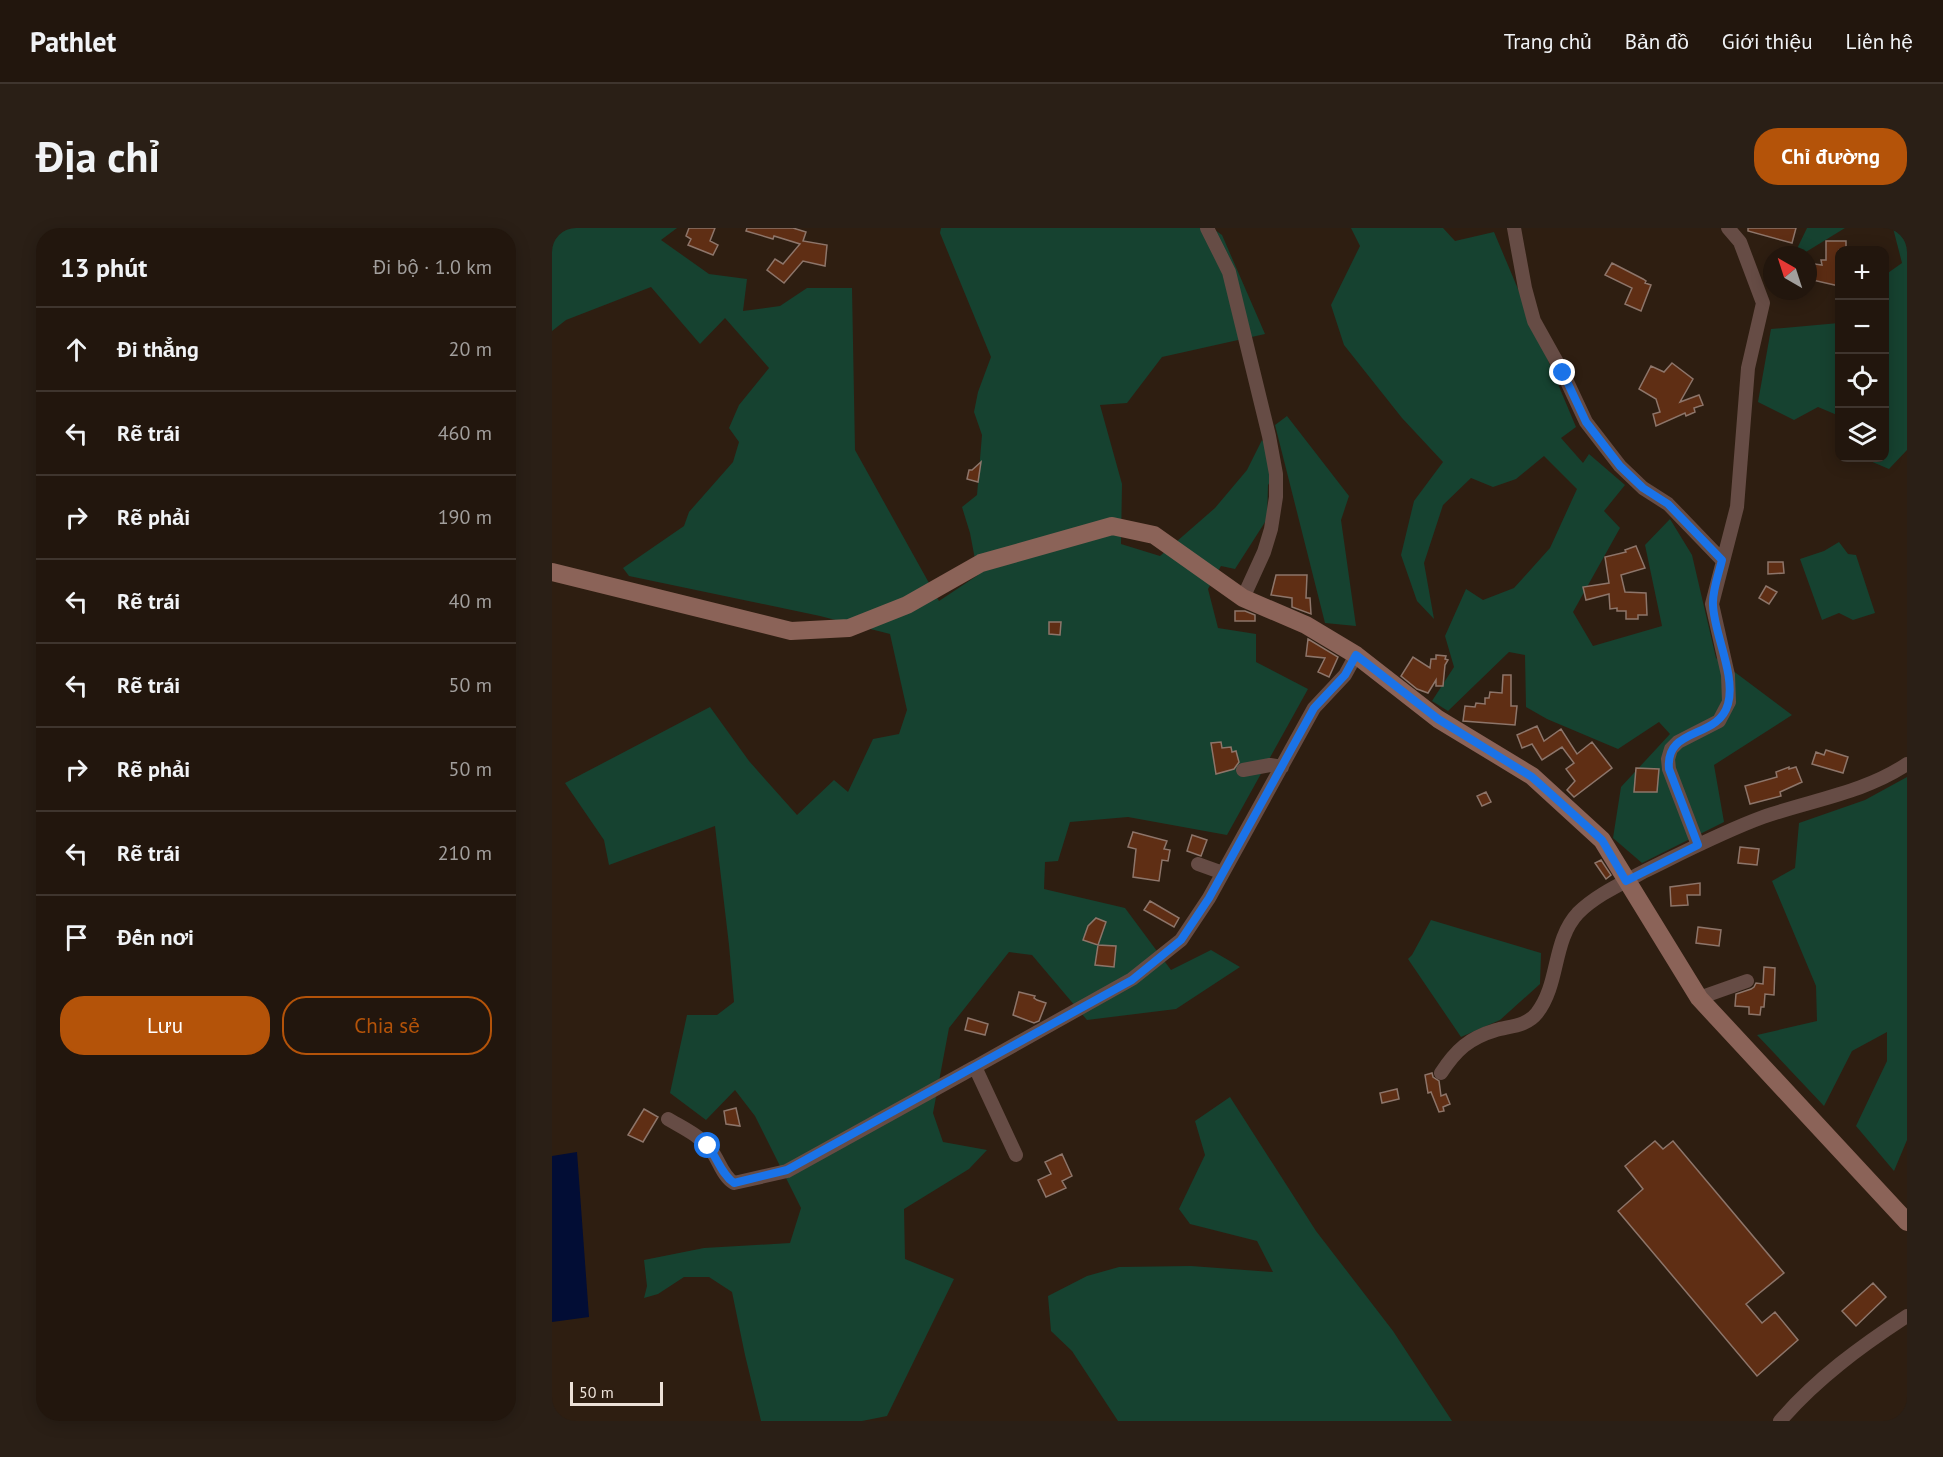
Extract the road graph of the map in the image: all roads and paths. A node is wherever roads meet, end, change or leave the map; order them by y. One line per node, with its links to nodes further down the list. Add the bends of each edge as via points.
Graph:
1 (1207, 228): 6 (street, via 1228,272 1276,474 1271,529)
2 (1514, 228): 4 (street, via 1534,321 1586,422 1620,466 1668,504)
3 (1728, 228): 4 (street, via 1740,242 1763,303 1748,368 1737,507)
4 (1722, 560): 11 (street, via 1712,604 1728,675 1729,702 1719,721 1678,742 1668,759)
5 (552, 572): 6 (street, via 791,631 849,627 907,605 981,563 1112,526 1154,535)
6 (1243, 598): 7 (street, via 1306,625)
7 (1356, 655): 9 (street, via 1345,675 1314,708); 14 (street, via 1438,719 1532,777 1602,840)
8 (1907, 764): 11 (street, via 1883,778 1763,817)
9 (1282, 767): 10 (street); 13 (street)
10 (1243, 770)
11 (1698, 845): 14 (street)
12 (1198, 864): 13 (street)
13 (1223, 873): 17 (street, via 1181,940 1132,980)
14 (1626, 881): 16 (street); 18 (street, via 1579,912 1565,931 1549,990 1536,1014 1519,1026 1473,1039 1454,1052)
15 (1747, 981): 16 (street)
16 (1699, 998): 21 (street)
17 (975, 1067): 19 (street, via 787,1170 734,1183 700,1139); 20 (street)
18 (1441, 1073)
19 (668, 1119)
20 (1016, 1155)
21 (1907, 1222)
22 (1907, 1316): 23 (street, via 1831,1371)
23 (1780, 1421)

